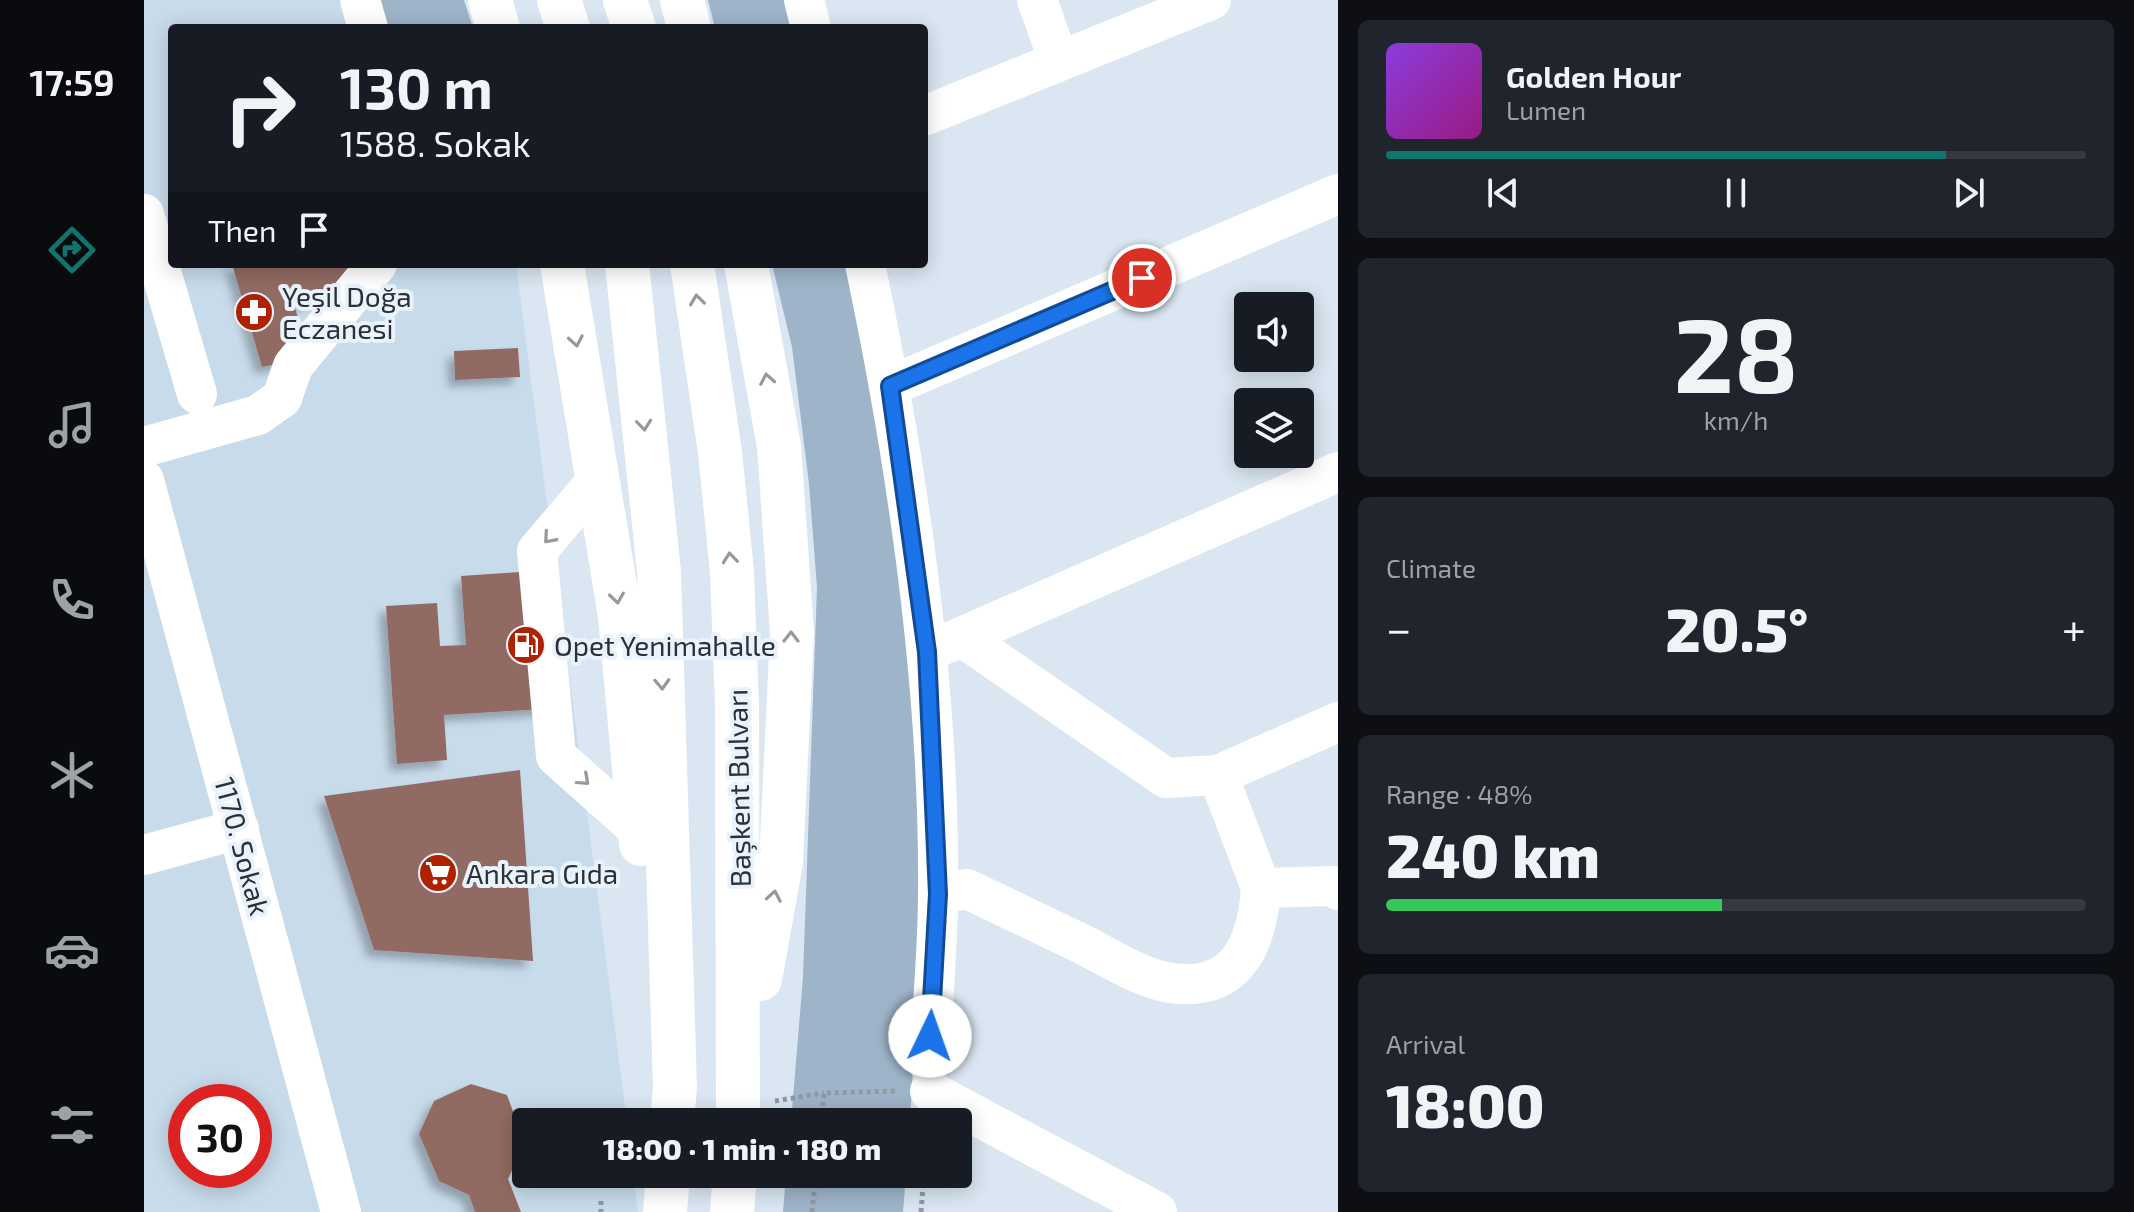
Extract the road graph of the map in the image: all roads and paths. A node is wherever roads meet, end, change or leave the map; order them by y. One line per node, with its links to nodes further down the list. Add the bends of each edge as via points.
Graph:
1 (360, 0): 8 (street)
2 (559, 0): 9 (main road)
3 (625, 0): 10 (main road)
4 (682, 0): 11 (main road)
5 (804, 0): 12 (street)
6 (1037, 0): 13 (street)
7 (1211, 0): 13 (street)
8 (367, 24)
9 (567, 24)
10 (633, 24)
11 (688, 24)
12 (810, 24)
13 (1059, 61): 14 (street)
14 (928, 114)
15 (1338, 194): 24 (street)
16 (144, 214): 23 (street)
17 (374, 268): 26 (street, via 293,366 282,398 258,415)
18 (563, 268): 28 (main road, one-way to 28)
19 (627, 268): 41 (main road, one-way to 41, via 659,572)
20 (693, 268): 42 (main road, Başkent Bulvarı, one-way to 20, via 732,572)
21 (747, 268): 42 (main road, one-way to 21, via 781,862 792,633 779,446)
22 (866, 268): 24 (street)
23 (160, 326): 25 (street)
24 (890, 386): 30 (street)
25 (197, 394)
26 (144, 447)
27 (1338, 472): 30 (street)
28 (599, 478): 34 (main road, one-way to 34, via 620,616); 34 (street, one-way to 34, via 537,551 556,756)
29 (144, 480): 33 (street, 1170. Sokak)
30 (945, 644): 32 (street, via 1166,778); 38 (street)
31 (1338, 722): 32 (street)
32 (1218, 775): 36 (street)
33 (239, 829): 35 (street); 49 (street, 1170. Sokak)
34 (639, 830): 41 (main road)
35 (144, 855)
36 (1261, 888): 37 (street); 38 (street, via 1258,923 1236,968 1212,980 1186,984 1143,974 967,889)
37 (1338, 890)
38 (938, 894): 39 (street)
39 (929, 1077): 40 (path); 55 (street)
40 (824, 1093): 42 (path); 43 (path)
41 (674, 1104)
42 (751, 1105)
43 (822, 1108)
44 (667, 1188): 51 (main road)
45 (734, 1188): 52 (main road)
46 (815, 1188): 53 (path)
47 (923, 1188): 54 (path)
48 (601, 1201): 50 (path)
49 (341, 1212)
50 (601, 1212)
51 (665, 1212)
52 (732, 1212)
53 (812, 1212)
54 (921, 1212)
55 (1157, 1212)

